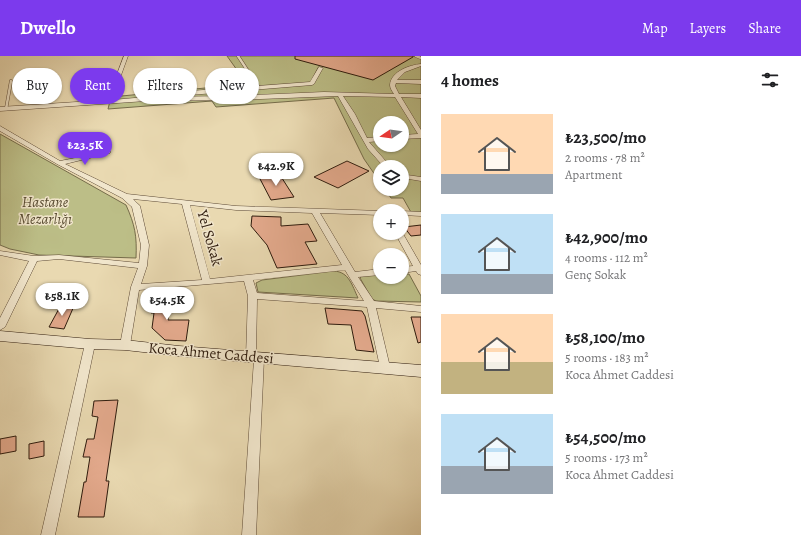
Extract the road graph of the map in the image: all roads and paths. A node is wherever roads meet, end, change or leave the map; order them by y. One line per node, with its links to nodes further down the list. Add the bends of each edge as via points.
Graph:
1 (126, 56): 6 (street)
2 (238, 56): 7 (lane)
3 (416, 56): 4 (lane)
4 (421, 58)
5 (421, 65): 10 (street, via 401,72)
6 (121, 68)
7 (246, 68)
8 (321, 68): 12 (street)
9 (11, 81): 20 (lane)
10 (393, 81): 11 (street); 16 (street, via 392,86)
11 (421, 82)
12 (312, 83): 13 (street); 14 (street)
13 (259, 88)
14 (321, 94): 15 (street); 18 (street)
15 (339, 94): 16 (street); 25 (street)
16 (398, 94): 17 (street); 22 (street)
17 (421, 96)
18 (197, 98)
19 (70, 104): 20 (street)
20 (3, 109)
21 (0, 128): 28 (street)
22 (421, 135): 23 (street)
23 (409, 137)
24 (373, 139): 25 (street)
25 (365, 140): 27 (street)
26 (108, 152): 28 (street)
27 (380, 160)
28 (59, 162): 31 (street)
29 (409, 177): 30 (street)
30 (421, 179)
31 (125, 196): 32 (street); 40 (street, via 136,206 140,221 145,245)
32 (185, 202): 33 (street, via 236,208); 46 (street, Yel Sokak)
33 (314, 210): 34 (street); 43 (street)
34 (373, 213)
35 (409, 213): 36 (street)
36 (421, 214)
37 (403, 240): 42 (street)
38 (0, 253): 39 (street)
39 (34, 259): 40 (street, via 59,257); 51 (street)
40 (143, 266): 47 (street)
41 (409, 270): 42 (street)
42 (420, 270)
43 (350, 271): 44 (street); 45 (street); 49 (street)
44 (373, 272)
45 (248, 278): 46 (street); 48 (street)
46 (208, 282): 47 (street)
47 (135, 287): 54 (street)
48 (253, 296): 49 (street); 55 (street)
49 (371, 304): 50 (street); 56 (street)
50 (421, 309)
51 (0, 327)
52 (0, 336): 53 (street, Koca Ahmet Caddesi)
53 (90, 344): 54 (street, Koca Ahmet Caddesi); 58 (street)
54 (125, 345): 55 (street, Koca Ahmet Caddesi)
55 (255, 357): 56 (street, Koca Ahmet Caddesi); 59 (street)
56 (385, 367): 57 (street, Koca Ahmet Caddesi)
57 (421, 371)
58 (48, 535)
59 (249, 535)

